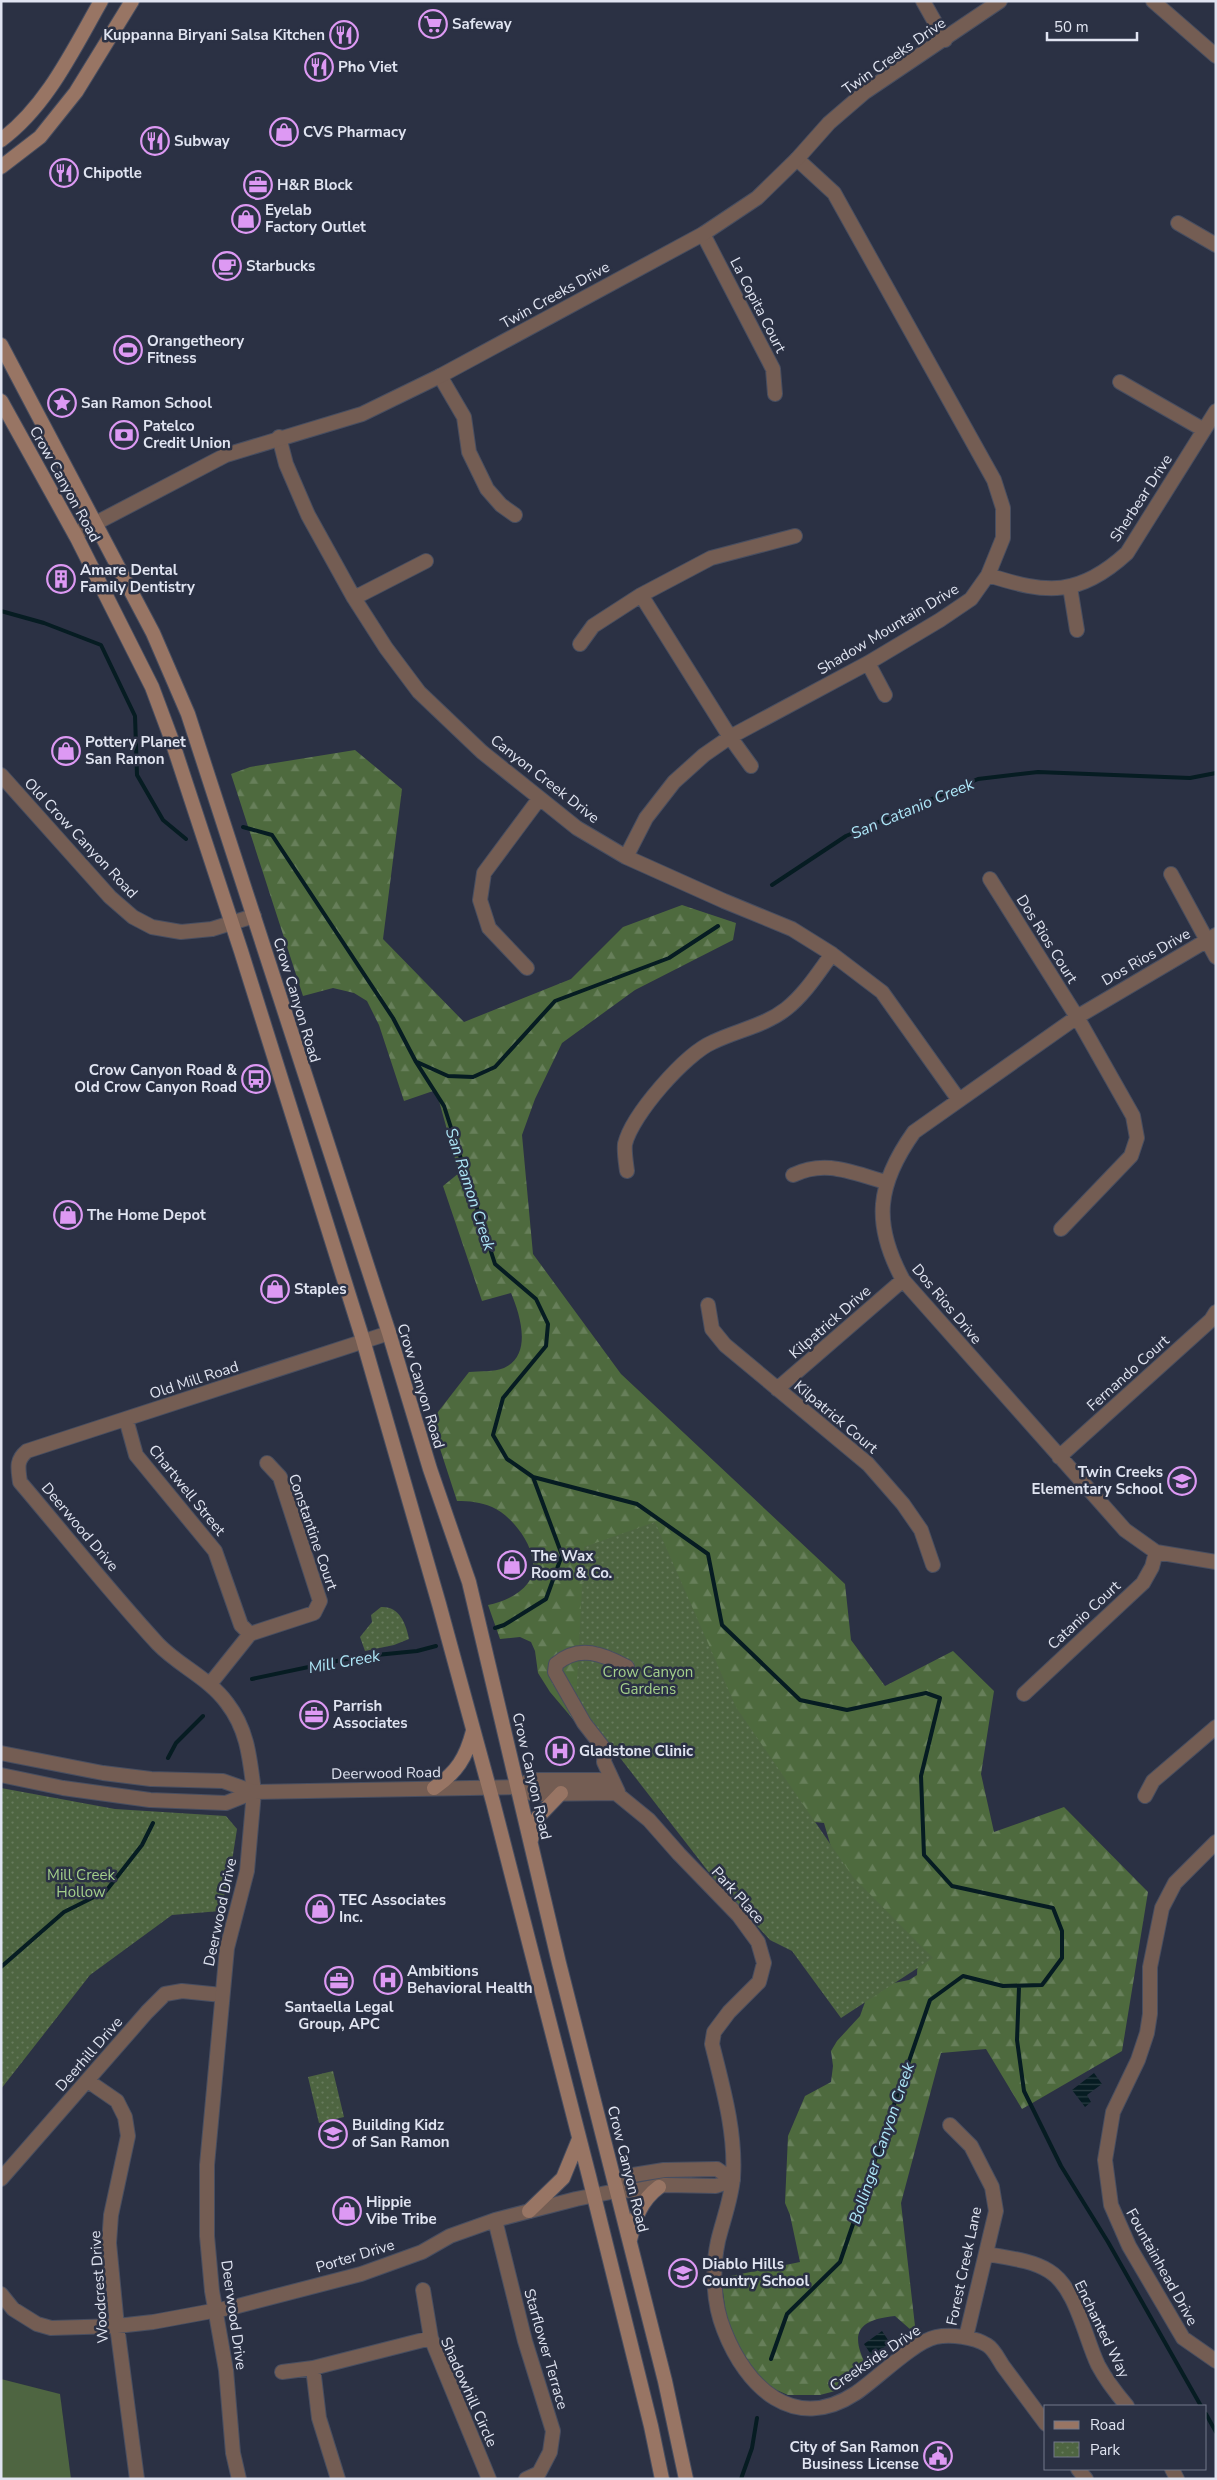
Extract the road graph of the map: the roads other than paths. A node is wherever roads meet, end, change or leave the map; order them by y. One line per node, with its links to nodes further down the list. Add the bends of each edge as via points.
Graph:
1 (101, 1): 8 (main road, via 57,78 32,110)
2 (132, 1): 10 (main road, via 76,92 40,137)
3 (923, 1): 6 (street)
4 (1000, 1): 6 (street, Twin Creeks Drive)
5 (1153, 1): 7 (street)
6 (945, 40): 9 (street, Twin Creeks Drive, via 865,92 829,123)
7 (1216, 56)
8 (1, 140)
9 (798, 159): 12 (street, Twin Creeks Drive, via 757,198); 27 (street, Shadow Mountain Drive, via 834,193 994,480 1002,508 1002,538)
10 (1, 168)
11 (1178, 223): 13 (street)
12 (703, 234): 15 (street, Twin Creeks Drive); 17 (street, La Copita Court, via 772,369)
13 (1216, 245)
14 (1, 345): 23 (main road, Crow Canyon Road)
15 (440, 376): 21 (street, Twin Creeks Drive, via 362,414); 22 (street, via 464,417 469,452 488,489 501,505)
16 (1120, 382): 20 (street)
17 (775, 394)
18 (1, 401): 24 (main road, Crow Canyon Road)
19 (1216, 411): 20 (street, Sherbear Drive)
20 (1204, 430): 28 (street, Sherbear Drive, via 1127,553 1107,571)
21 (279, 438): 23 (street, Twin Creeks Drive, via 226,455); 30 (street, Canyon Creek Drive, via 296,490)
22 (515, 515)
23 (95, 524): 24 (street, Twin Creeks Drive); 42 (main road, Crow Canyon Road, via 153,633 188,714)
24 (75, 534): 43 (main road, Crow Canyon Road, via 152,687)
25 (795, 536): 29 (street, via 711,558)
26 (426, 561): 30 (street)
27 (988, 575): 28 (street, Sherbear Drive, via 1021,586); 33 (street, Shadow Mountain Drive, via 971,599)
28 (1070, 587): 31 (street)
29 (642, 595): 32 (street, via 593,626); 35 (street)
30 (354, 598): 38 (street, Canyon Creek Drive, via 419,692 482,752)
31 (1078, 630)
32 (580, 644)
33 (868, 663): 34 (street); 35 (street, Shadow Mountain Drive)
34 (885, 695)
35 (730, 737): 36 (street); 39 (street, Shadow Mountain Drive, via 674,782 646,818)
36 (751, 766)
37 (1, 775): 43 (street, Old Crow Canyon Road, via 110,897 133,917 152,927 181,932)
38 (539, 799): 39 (street, Canyon Creek Drive, via 577,828); 47 (street, via 484,873 480,900 489,928)
39 (626, 857): 45 (street, Canyon Creek Drive, via 792,929)
40 (1171, 874): 44 (street)
41 (990, 879): 48 (street, Dos Rios Court)
42 (254, 916): 43 (street, Old Crow Canyon Road); 57 (main road, Crow Canyon Road)
43 (232, 923): 58 (main road, Crow Canyon Road)
44 (1211, 938): 46 (street); 48 (street, Dos Rios Drive)
45 (832, 954): 49 (street, Canyon Creek Drive, via 882,992); 50 (street, via 809,986 786,1008 689,1056 631,1128 625,1146)
46 (1216, 957)
47 (527, 968)
48 (1077, 1017): 49 (street, Dos Rios Drive); 53 (street, Dos Rios Court, via 1133,1116 1136,1138 1131,1156)
49 (959, 1100): 52 (street, Dos Rios Drive, via 914,1132 898,1155)
50 (626, 1171)
51 (793, 1175): 52 (street, via 809,1168 829,1167)
52 (886, 1182): 54 (street, Dos Rios Drive, via 885,1239)
53 (1061, 1229)
54 (903, 1280): 59 (street, Kilpatrick Drive); 61 (street, Dos Rios Drive)
55 (708, 1305): 59 (street, Kilpatrick Court, via 712,1329 725,1345)
56 (1216, 1312): 61 (street, Fernando Court)
57 (389, 1332): 58 (street, Old Mill Road); 76 (main road, Crow Canyon Road, via 430,1469 469,1582)
58 (363, 1340): 60 (street, Old Mill Road); 72 (main road, Crow Canyon Road)
59 (777, 1389): 66 (street, Kilpatrick Court, via 868,1464 921,1530)
60 (126, 1419): 63 (street, Old Mill Road, via 27,1451); 67 (street, Chartwell Street, via 136,1455 215,1551 241,1625)
61 (1059, 1457): 64 (street, Dos Rios Drive, via 1125,1530)
62 (267, 1463): 67 (street, Constantine Court, via 280,1477 320,1601 314,1613)
63 (17, 1466): 69 (street, Deerwood Drive, via 20,1482 160,1645)
64 (1156, 1552): 65 (street, Dos Rios Drive); 70 (street, Catanio Court, via 1152,1567 1142,1583)
65 (1216, 1562)
66 (933, 1565)
67 (250, 1634): 69 (street)
68 (628, 1666): 80 (street, via 607,1656 579,1652 562,1658 556,1664 555,1672 584,1723 605,1750 604,1762)
69 (210, 1684): 78 (street, Deerwood Drive, via 227,1703 250,1750)
70 (1024, 1694)
71 (1216, 1727): 81 (street, via 1153,1781)
72 (473, 1730): 75 (main road, Crow Canyon Road); 77 (main road, via 459,1766)
73 (1, 1753): 78 (street, Deerwood Road, via 103,1773 152,1779 223,1781)
74 (1, 1775): 78 (street, Deerwood Road, via 63,1788 150,1800 226,1803)
75 (489, 1787): 76 (street, Deerwood Road); 77 (street, Deerwood Road); 87 (main road, Crow Canyon Road)
76 (518, 1787): 79 (street, via 533,1794); 80 (street, Park Place, via 531,1780 600,1780); 82 (main road, Crow Canyon Road)
77 (434, 1788): 78 (street, Deerwood Road)
78 (254, 1792): 84 (street, Deerwood Drive, via 247,1871 226,1948)
79 (561, 1793): 80 (street); 82 (main road, via 538,1817)
80 (618, 1793): 89 (street, Park Place, via 649,1820 739,1916 758,1942 764,1963 759,1982 714,2032 712,2044 734,2145)
81 (1145, 1796)
82 (531, 1840): 91 (main road, Crow Canyon Road)
83 (1216, 1842): 103 (street, Fountainhead Drive, via 1175,1883 1162,1908 1150,1967 1147,2033 1113,2112 1105,2160 1111,2205 1129,2246 1183,2338)
84 (222, 1995): 85 (street, Deerhill Drive, via 182,1991 165,1994); 99 (street, Deerwood Drive, via 207,2165 207,2236)
85 (88, 2081): 88 (street, Deerhill Drive); 100 (street, Woodcrest Drive, via 116,2101 125,2117 128,2136 109,2234)
86 (950, 2125): 96 (street, Forest Creek Lane, via 971,2146 992,2187 996,2210)
87 (579, 2140): 92 (main road, Crow Canyon Road); 93 (main road, via 562,2178)
88 (1, 2179)
89 (733, 2180): 90 (street, via 716,2186); 91 (street, via 717,2169 664,2170 633,2175); 101 (street, Creekside Drive, via 718,2243 714,2277 719,2318 732,2352 753,2381 770,2397 801,2408 834,2405 855,2394 920,2344 936,2337)
90 (659, 2186): 91 (street); 95 (main road, via 650,2193 636,2216)
91 (616, 2191): 92 (street, Porter Drive); 95 (main road, Crow Canyon Road)
92 (594, 2195): 93 (street, Porter Drive); 113 (main road, Crow Canyon Road)
93 (529, 2211): 94 (street, Porter Drive)
94 (494, 2220): 99 (street, Porter Drive, via 450,2236 422,2252 361,2274); 112 (street, Starflower Terrace, via 525,2341 553,2431 550,2452 539,2473)
95 (630, 2244): 114 (main road, Crow Canyon Road)
96 (987, 2254): 101 (street, Forest Creek Lane); 106 (street, Enchanted Way, via 1033,2263 1051,2272 1064,2284 1098,2365)
97 (423, 2290): 102 (street)
98 (1, 2294): 100 (street, via 13,2309 37,2324 51,2328)
99 (216, 2310): 100 (street); 109 (street, Deerwood Drive)
100 (117, 2326): 108 (street, Woodcrest Drive)
101 (966, 2337): 107 (street, Creekside Drive, via 988,2346)
102 (431, 2338): 104 (street, Shadowhill Circle); 111 (street, Shadowhill Circle)
103 (1216, 2361)
104 (313, 2368): 105 (street, Shadowhill Circle); 110 (street, via 318,2418)
105 (282, 2372)
106 (1125, 2405)
107 (1044, 2421)
108 (137, 2479)
109 (239, 2479)
110 (338, 2479)
111 (489, 2479)
112 (526, 2479)
113 (662, 2479)
114 (686, 2479)

